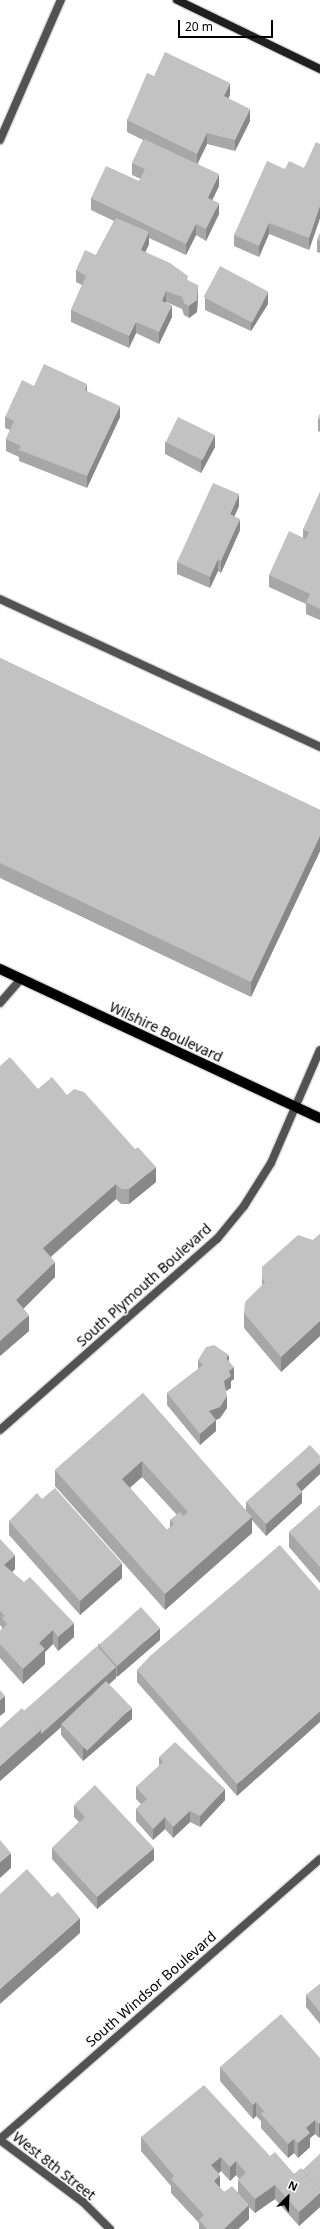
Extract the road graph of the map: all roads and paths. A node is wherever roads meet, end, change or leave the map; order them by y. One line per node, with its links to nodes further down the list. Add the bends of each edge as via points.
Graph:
1 (61, 0): 4 (street)
2 (177, 0): 3 (main road)
3 (320, 69)
4 (0, 140)
5 (0, 600): 6 (street)
6 (320, 747)
7 (0, 969): 8 (main road, Wilshire Boulevard)
8 (21, 979): 9 (street); 11 (main road, Wilshire Boulevard)
9 (0, 1003)
10 (320, 1050): 11 (street, South Plymouth Boulevard)
11 (296, 1107): 12 (main road, Wilshire Boulevard); 13 (street, South Plymouth Boulevard, via 271,1163 244,1206 217,1239)
12 (320, 1118)
13 (0, 1430)
14 (320, 1859): 15 (street, South Windsor Boulevard)
15 (0, 2140): 16 (street, West 8th Street, via 83,2202)
16 (110, 2229)

